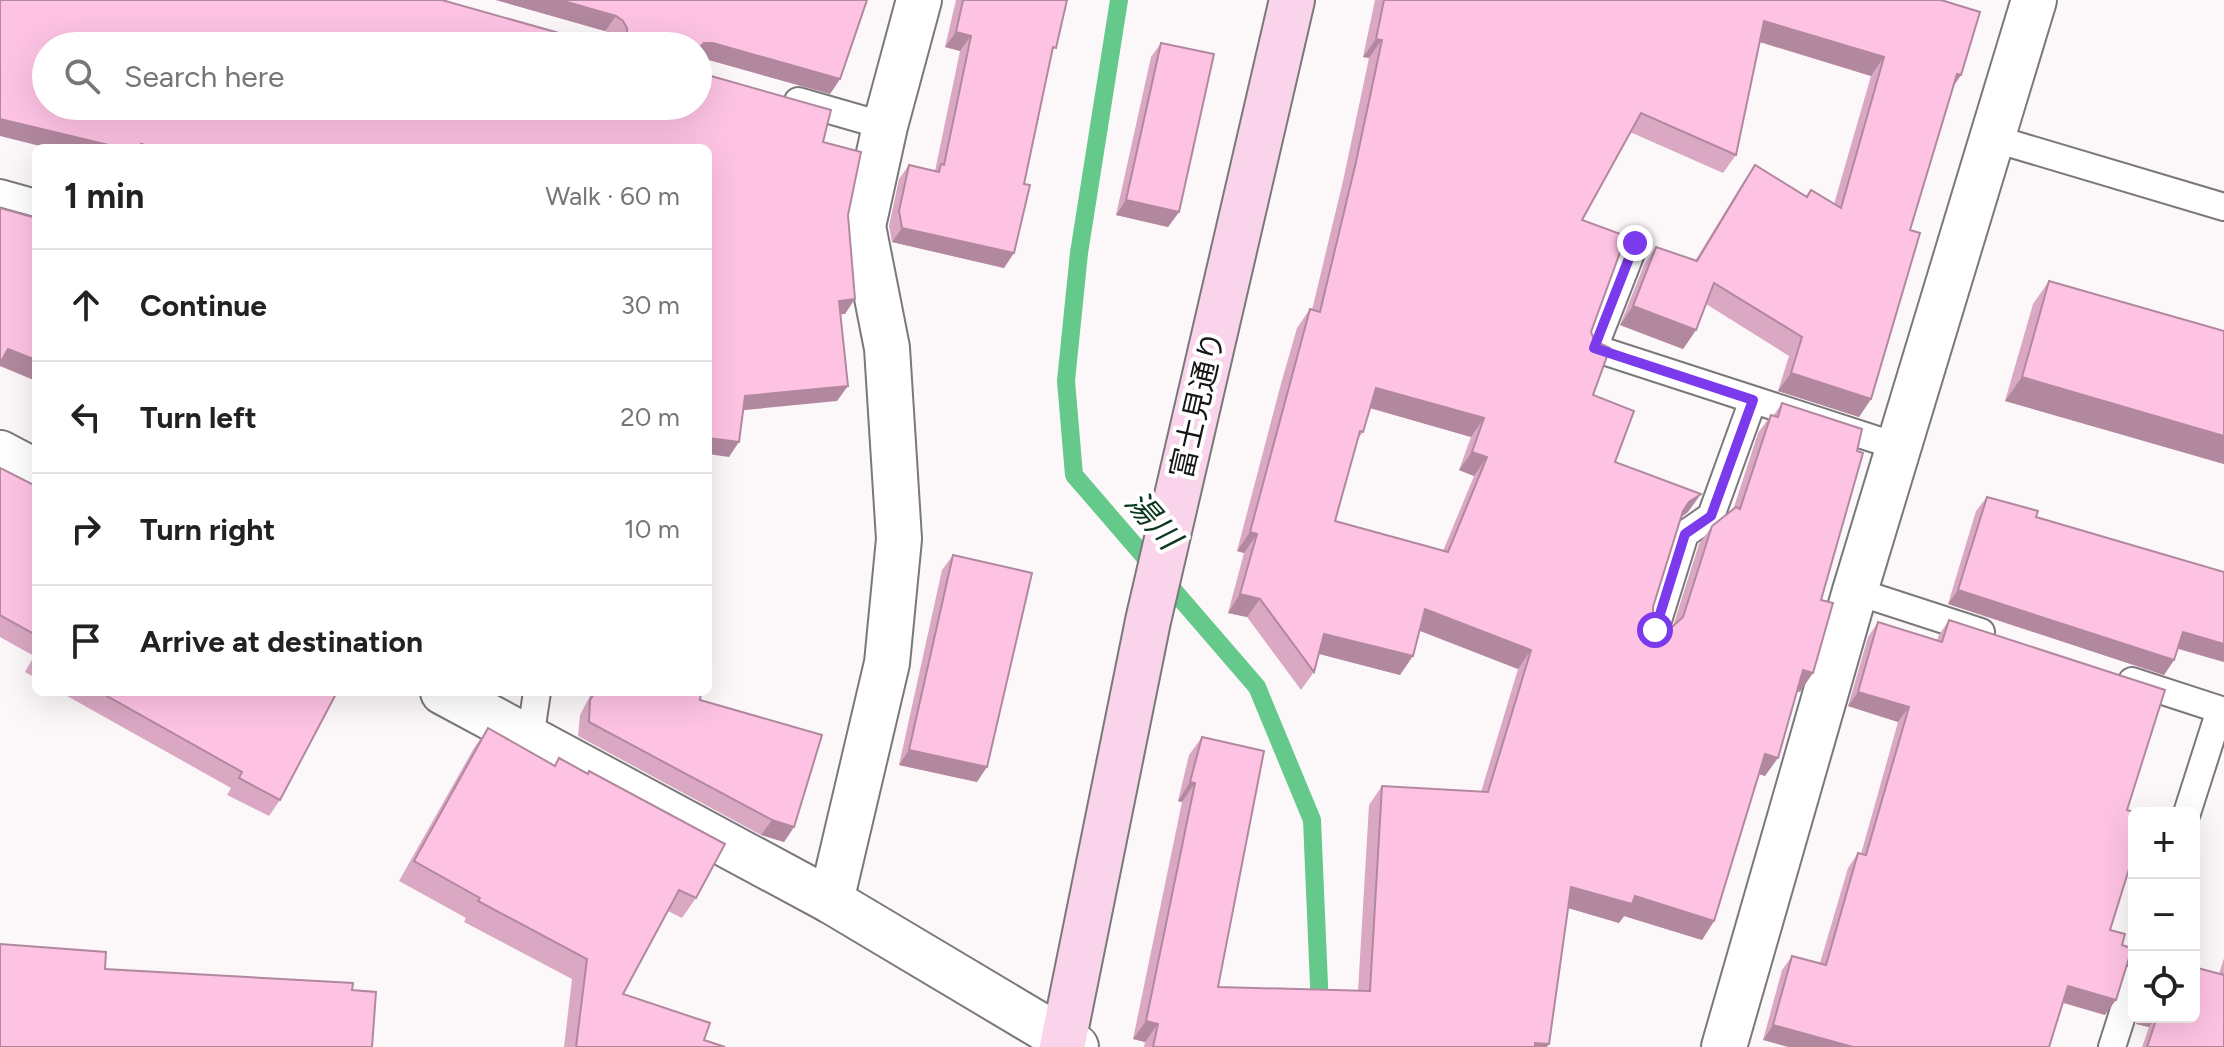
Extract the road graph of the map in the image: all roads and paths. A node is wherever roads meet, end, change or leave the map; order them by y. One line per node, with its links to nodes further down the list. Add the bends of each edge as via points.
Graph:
1 (919, 0): 5 (street)
2 (1292, 0): 26 (street, 富士見通り, via 1148,621)
3 (2034, 0): 6 (street)
4 (770, 94): 5 (lane)
5 (885, 126): 24 (street, via 863,226 887,348 899,539 887,663)
6 (1992, 138): 9 (lane); 12 (street)
7 (0, 193): 8 (lane)
8 (32, 202)
9 (2224, 207)
10 (1635, 243): 11 (lane, via 1594,348)
11 (1753, 400): 12 (lane); 16 (lane, via 1711,516 1685,534)
12 (1899, 447): 15 (street)
13 (0, 453): 14 (street)
14 (32, 470)
15 (1855, 591): 17 (lane); 27 (street)
16 (1655, 630)
17 (2007, 640)
18 (2113, 675): 21 (lane)
19 (450, 696): 22 (street)
20 (536, 696): 22 (lane)
21 (2222, 710): 23 (lane)
22 (530, 739): 24 (street)
23 (2189, 807)
24 (831, 901): 26 (street)
25 (2128, 997): 28 (lane)
26 (1067, 1045)
27 (1724, 1047)
28 (2112, 1047)

